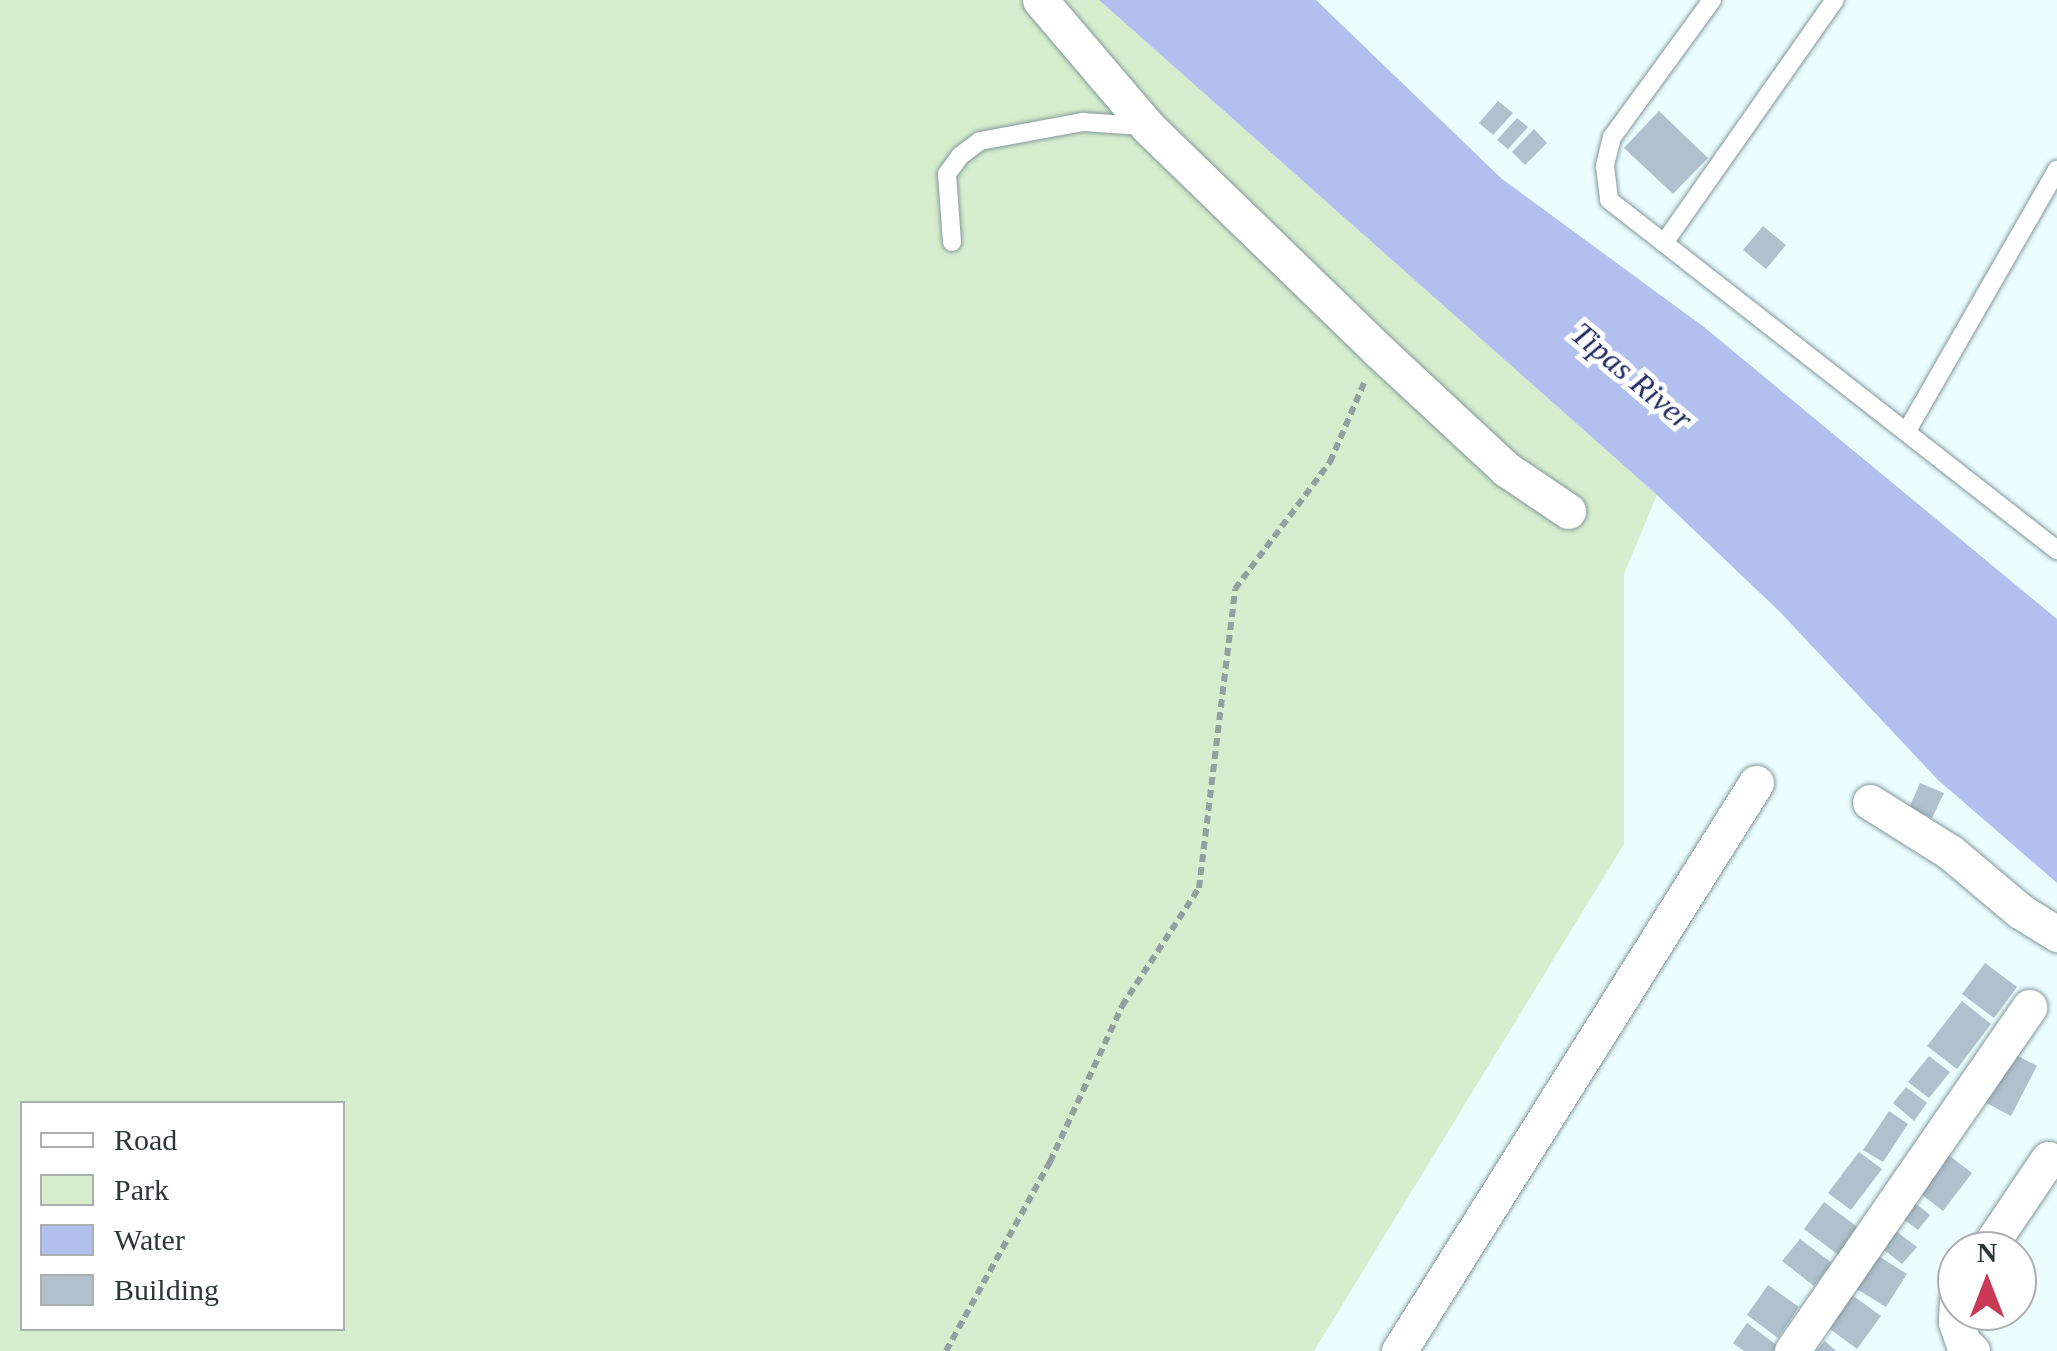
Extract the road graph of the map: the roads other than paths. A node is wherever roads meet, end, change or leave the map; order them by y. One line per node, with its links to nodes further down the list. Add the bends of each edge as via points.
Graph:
1 (1040, 0): 4 (street)
2 (1712, 0): 7 (lane, via 1612,137 1605,166 1609,200)
3 (1835, 0): 7 (lane)
4 (1148, 127): 6 (lane, via 1083,122 980,141 948,174); 9 (street, via 1506,469)
5 (2057, 170): 8 (lane)
6 (952, 242)
7 (1664, 243): 8 (lane)
8 (1908, 429): 10 (lane)
9 (1568, 511)
10 (2057, 550)
11 (1756, 784): 17 (street)
12 (1870, 802): 13 (street, via 1950,852)
13 (2057, 934)
14 (2029, 1007): 18 (street)
15 (2048, 1159): 16 (street)
16 (1999, 1231)
17 (1399, 1351)
18 (1792, 1351)

